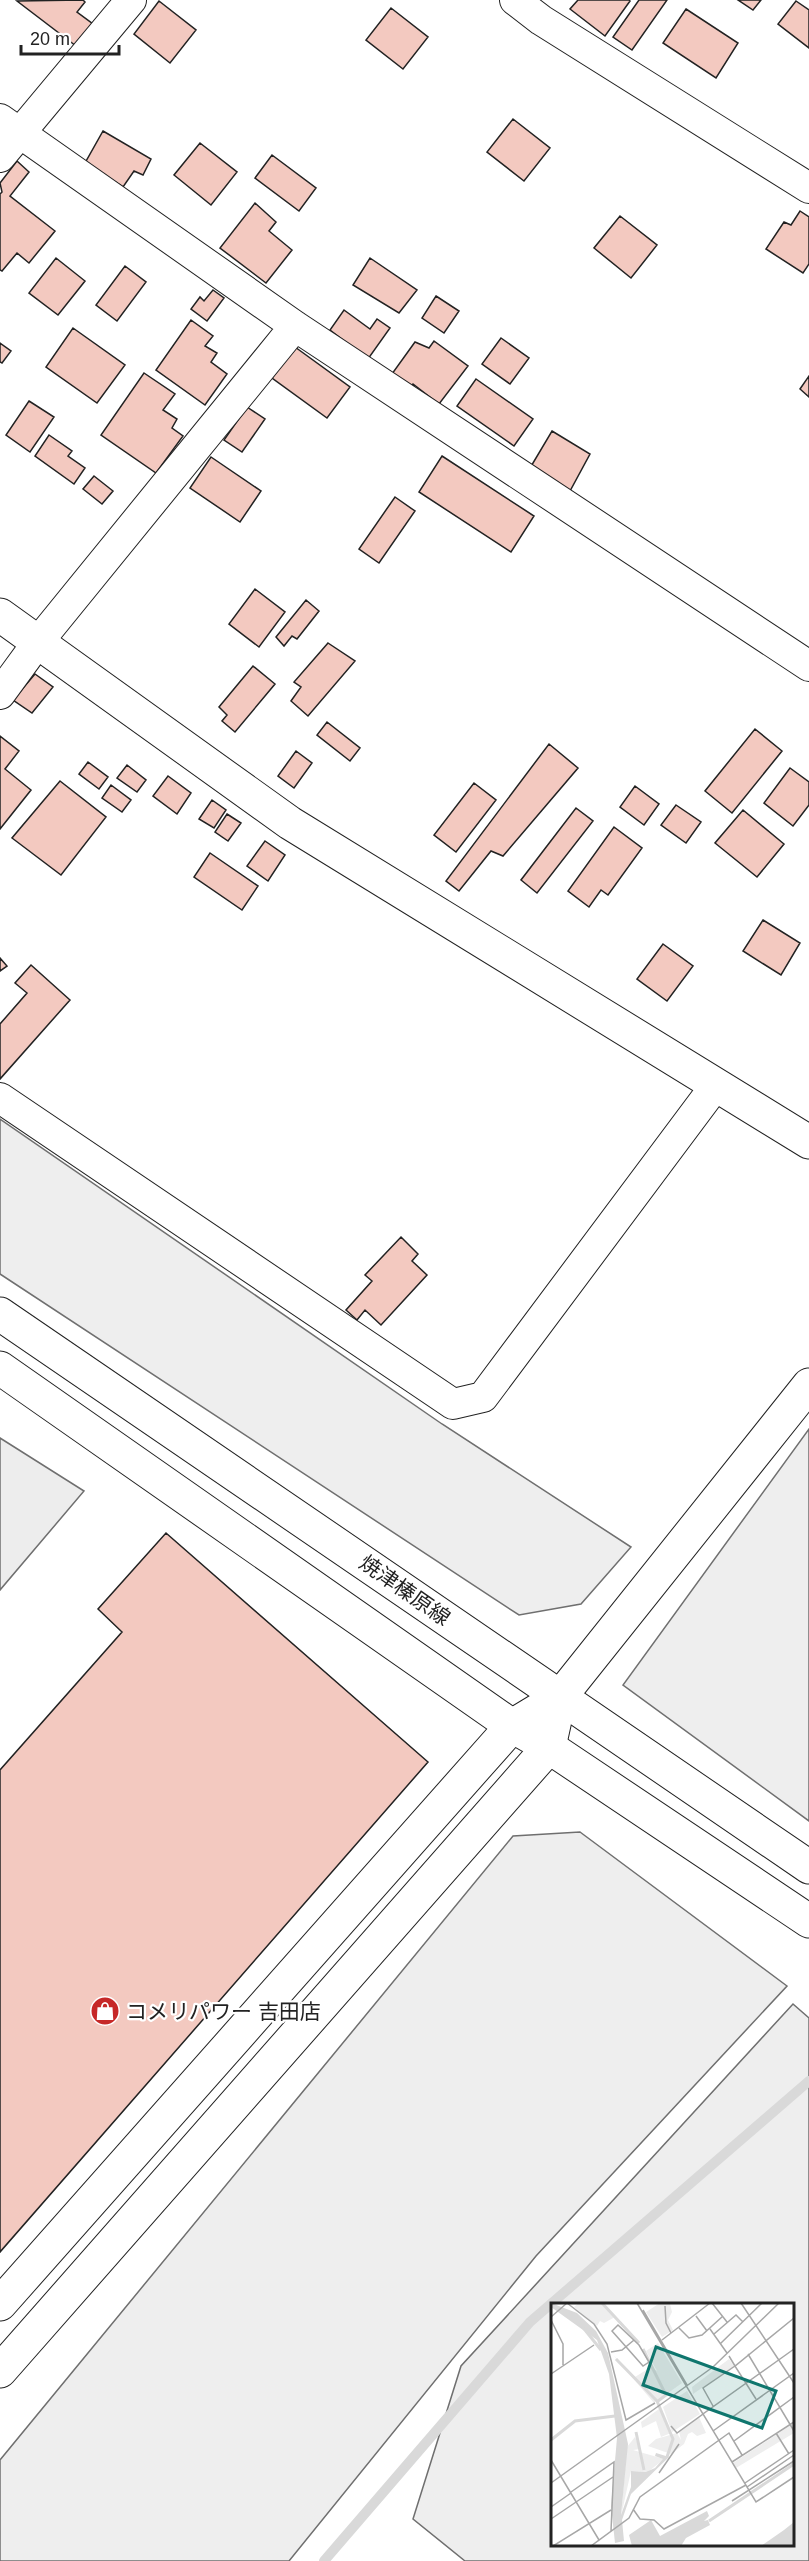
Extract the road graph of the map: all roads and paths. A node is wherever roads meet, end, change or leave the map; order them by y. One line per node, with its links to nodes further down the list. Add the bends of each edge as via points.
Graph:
1 (131, 0): 3 (street)
2 (515, 0): 5 (street)
3 (9, 126): 4 (street); 6 (street)
4 (0, 157)
5 (809, 188)
6 (295, 326): 8 (street); 9 (street)
7 (0, 615): 8 (street)
8 (38, 642): 10 (street); 11 (street, via 290,824)
9 (809, 666)
10 (0, 694)
11 (716, 1085): 12 (street, via 483,1397 453,1404); 13 (street)
12 (0, 1098)
13 (809, 1142)
14 (0, 1314): 17 (street, 焼津榛原線)
15 (0, 1368): 18 (street)
16 (809, 1385): 17 (street)
17 (560, 1698): 18 (street); 19 (street); 20 (street, 焼津榛原線)
18 (512, 1726): 19 (street); 22 (street)
19 (549, 1747): 21 (street); 23 (street)
20 (809, 1867)
21 (809, 1921)
22 (0, 2304)
23 (0, 2371)

